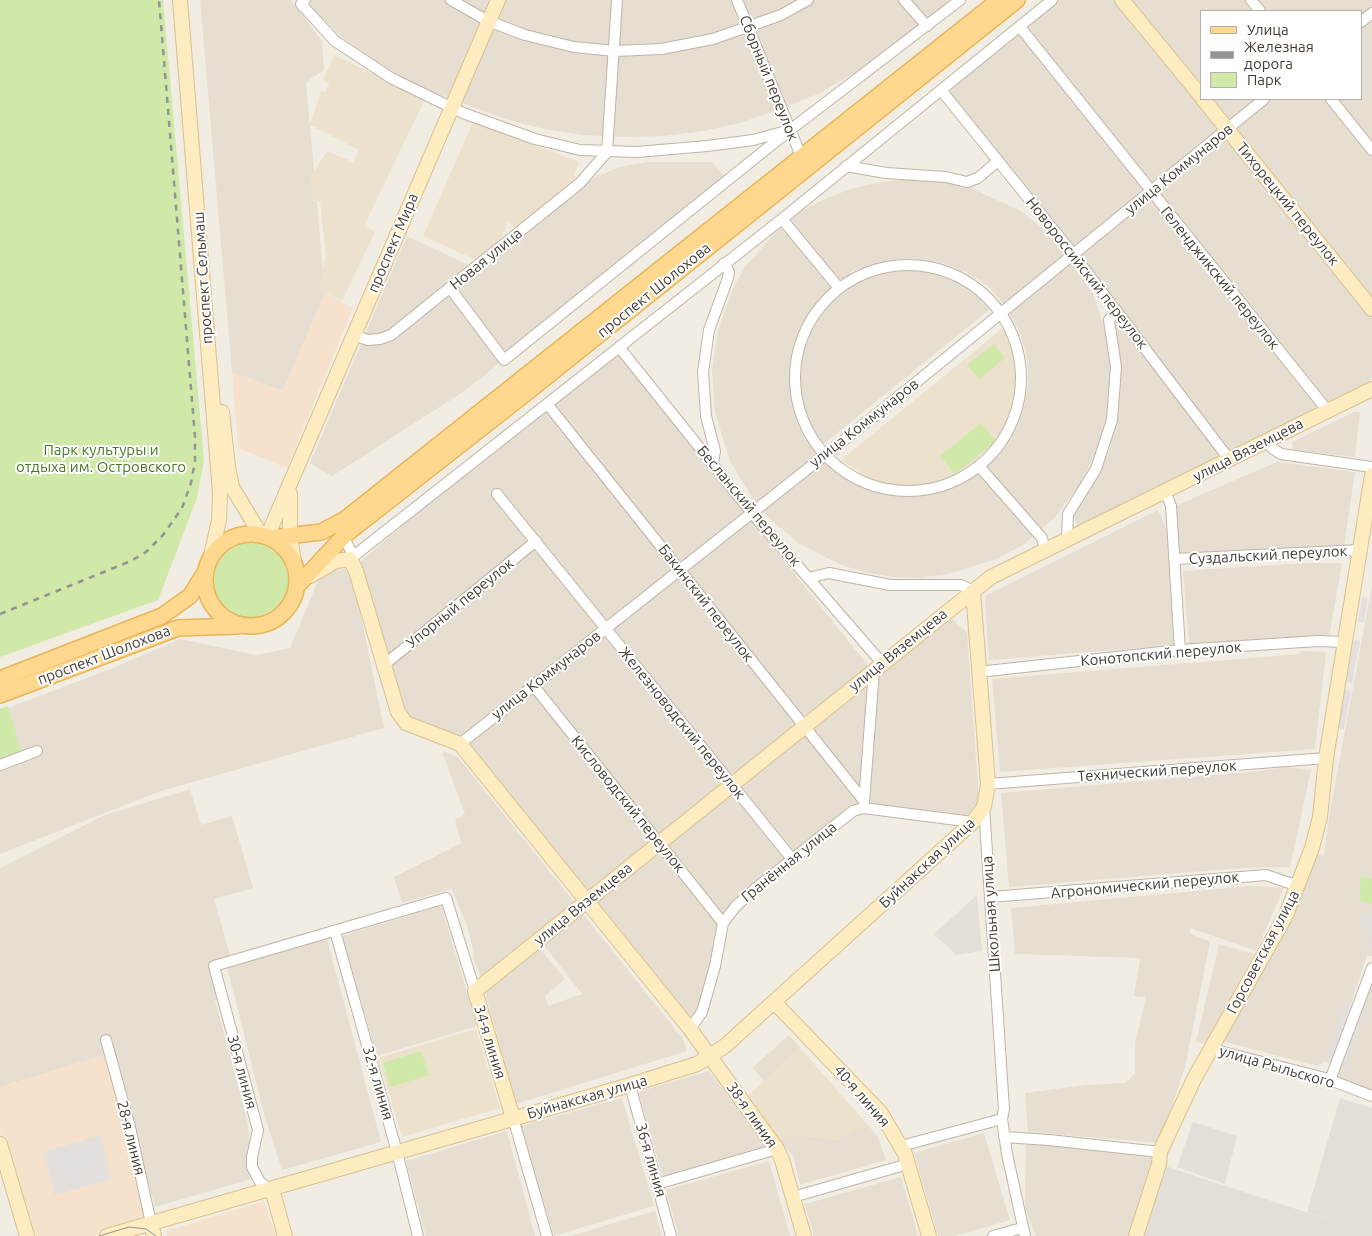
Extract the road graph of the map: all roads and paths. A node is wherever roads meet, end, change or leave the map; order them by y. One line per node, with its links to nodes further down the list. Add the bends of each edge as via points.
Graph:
1 (180, 0): 69 (street, проспект Сельмаш, via 220,493 219,520)
2 (188, 0): 62 (street, проспект Сельмаш, via 228,467 232,487)
3 (451, 0): 18 (street)
4 (498, 0): 18 (street, проспект Мира)
5 (617, 0): 23 (street)
6 (737, 0): 22 (street, Сборный переулок)
7 (808, 0): 22 (street)
8 (904, 0): 20 (street)
9 (960, 0): 20 (street)
10 (999, 0): 34 (main road, проспект Шолохова)
11 (1017, 0): 64 (main road, проспект Шолохова)
12 (1052, 0): 21 (street)
13 (1122, 0): 25 (street)
14 (1251, 0): 16 (street)
15 (303, 2): 29 (street, via 334,41 390,78)
16 (1259, 10)
17 (1372, 13): 19 (street)
18 (488, 21): 23 (street, via 547,41); 29 (street, проспект Мира)
19 (1362, 21)
20 (928, 26): 31 (street)
21 (1020, 27): 24 (street); 37 (street, Геленджикский переулок)
22 (748, 28): 23 (street, via 688,45); 31 (street, Сборный переулок)
23 (615, 51): 33 (street)
24 (942, 90): 35 (street, Новороссийский переулок); 36 (street)
25 (1200, 95)
26 (1204, 100): 30 (street, Тихорецкий переулок)
27 (1263, 100): 30 (street, улица Коммунаров)
28 (1332, 100): 32 (street)
29 (451, 108): 33 (street, via 535,139 580,150); 46 (street, проспект Мира)
30 (1228, 129): 37 (street, улица Коммунаров); 43 (street, Тихорецкий переулок)
31 (790, 130): 33 (street, via 753,140 707,146); 34 (street, Сборный переулок); 41 (street, via 504,360)
32 (1372, 150)
33 (607, 152): 41 (street, Новая улица, via 580,183)
34 (801, 156): 63 (main road, проспект Шолохова, via 344,520 322,532)
35 (998, 161): 36 (street, via 978,178 967,182); 39 (street, Новороссийский переулок)
36 (846, 166): 38 (street)
37 (1150, 192): 39 (street, улица Коммунаров); 50 (street, Геленджикский переулок)
38 (782, 218): 40 (street); 42 (street)
39 (1073, 254): 44 (street, Новороссийский переулок); 45 (street, улица Коммунаров)
40 (724, 263): 47 (street); 54 (street, via 729,272 728,278 709,330 703,372 706,416 715,450)
41 (450, 288): 46 (street, Новая улица, via 391,335 368,340)
42 (839, 288): 45 (street, via 878,269 905,264 925,266 947,271 970,283); 52 (street, via 814,315 803,335 795,376 802,415 814,440)
43 (1372, 309)
44 (1116, 310): 53 (street, Новороссийский переулок); 65 (street, via 1109,320 1116,367 1112,420 1096,468 1068,514)
45 (1001, 313): 52 (street, улица Коммунаров); 55 (street, via 1020,356 1022,380 1017,409 1007,433)
46 (353, 335): 58 (street, проспект Мира)
47 (619, 347): 49 (street); 54 (street, Бесланский переулок)
48 (1372, 389): 50 (street, улица Вяземцева)
49 (548, 405): 70 (street); 73 (street, Бакинский переулок)
50 (1326, 410): 51 (street, улица Вяземцева)
51 (1267, 441): 53 (street, улица Вяземцева); 56 (street, via 1281,454)
52 (825, 453): 55 (street, via 859,479 879,487 901,490 923,490 946,484); 61 (street, улица Коммунаров)
53 (1229, 458): 59 (street, улица Вяземцева)
54 (713, 463): 61 (street, Бесланский переулок)
55 (979, 466): 67 (street, via 1042,538)
56 (1372, 468)
57 (1372, 475): 68 (street, Горсоветская улица)
58 (290, 486): 62 (street, проспект Мира); 63 (street, проспект Мира)
59 (1165, 492): 65 (street, улица Вяземцева); 71 (street, via 1171,506)
60 (497, 494): 66 (street, Железноводский переулок)
61 (751, 512): 73 (street, улица Коммунаров); 75 (street, Бесланский переулок)
62 (266, 536): 63 (main road, проспект Шолохова); 69 (main road, via 244,534 234,537 221,544); 72 (main road, via 280,544)
63 (290, 536): 72 (street, проспект Мира)
64 (344, 536): 70 (street); 76 (main road, проспект Шолохова)
65 (1067, 538): 67 (street, улица Вяземцева)
66 (536, 542): 79 (street, Железноводский переулок); 82 (street, Упорный переулок)
67 (1045, 550): 77 (street, улица Вяземцева, via 991,577)
68 (1361, 550): 71 (street, Суздальский переулок); 80 (street, Горсоветская улица)
69 (210, 556): 74 (main road)
70 (351, 557): 76 (street, via 336,561); 82 (street)
71 (1174, 559): 81 (street)
72 (294, 561): 76 (main road)
73 (680, 569): 79 (street, улица Коммунаров); 88 (street, Бакинский переулок)
74 (204, 574): 78 (main road, via 204,587 212,606 223,617); 85 (main road, проспект Шолохова, via 190,596 162,616)
75 (808, 578): 77 (street, via 829,574 890,585 961,585); 83 (street, Бесланский переулок)
76 (301, 581): 78 (main road, via 289,607 275,620 256,626)
77 (973, 591): 83 (street, улица Вяземцева); 84 (street, Школьная улица)
78 (241, 626): 87 (main road, проспект Шолохова, via 178,628)
79 (605, 628): 86 (street, улица Коммунаров); 93 (street, Железноводский переулок)
80 (1344, 642): 81 (street, Конотопский переулок); 91 (street, Горсоветская улица)
81 (1180, 650): 84 (street, Конотопский переулок)
82 (384, 665): 89 (street, via 398,712 406,723)
83 (878, 666): 88 (street, улица Вяземцева); 95 (street)
84 (978, 672): 94 (street, Школьная улица)
85 (0, 679)
86 (533, 686): 89 (street, улица Коммунаров); 98 (street, Кисловодский переулок)
87 (0, 695)
88 (803, 727): 93 (street, улица Вяземцева); 95 (street, Бакинский переулок)
89 (460, 744): 102 (street, 38-я линия)
90 (36, 751): 92 (street)
91 (1326, 758): 94 (street, Технический переулок); 100 (street, Горсоветская улица, via 1320,817)
92 (0, 765)
93 (732, 784): 98 (street, улица Вяземцева); 99 (street, Железноводский переулок)
94 (988, 784): 96 (street, Школьная улица)
95 (864, 805): 97 (street); 99 (street, Гранённая улица)
96 (984, 807): 97 (street, Буйнакская улица); 101 (street, Школьная улица)
97 (973, 822): 107 (street, Буйнакская улица)
98 (659, 841): 102 (street, улица Вяземцева); 103 (street, Кисловодский переулок)
99 (792, 860): 103 (street, Гранённая улица, via 736,906)
100 (1298, 886): 101 (street, Агрономический переулок, via 1266,875); 110 (street, Горсоветская улица, via 1286,915)
101 (990, 897): 116 (street, Школьная улица, via 1004,1109)
102 (586, 902): 106 (street, улица Вяземцева); 108 (street, 38-я линия)
103 (723, 923): 108 (street, Гранённая улица, via 702,1012)
104 (334, 931): 106 (street, 34-я линия, via 446,898); 121 (street, 32-я линия); 125 (street, 30-я линия, via 214,966 258,1130 252,1167 260,1182)
105 (1372, 968): 112 (street)
106 (475, 991): 115 (street, 34-я линия)
107 (775, 1003): 111 (street, Буйнакская улица); 119 (street, 40-я линия, via 881,1113)
108 (690, 1029): 111 (street, 38-я линия)
109 (106, 1040): 127 (street, 28-я линия)
110 (1211, 1049): 112 (street, улица Рыльского); 122 (street, Горсоветская улица)
111 (710, 1056): 113 (street, Буйнакская улица, via 697,1064); 120 (street, 38-я линия)
112 (1330, 1080): 114 (street, улица Рыльского)
113 (630, 1085): 115 (street, Буйнакская улица); 124 (street, 36-я линия)
114 (1372, 1096)
115 (513, 1118): 121 (street, Буйнакская улица); 133 (street, 34-я линия)
116 (1002, 1119): 117 (street, Школьная улица); 119 (street)
117 (1004, 1137): 122 (street); 128 (street, Школьная улица)
118 (0, 1144): 129 (street)
119 (901, 1146): 123 (street, 40-я линия)
120 (777, 1149): 124 (street); 126 (street, 38-я линия)
121 (397, 1152): 125 (street, Буйнакская улица); 132 (street, 32-я линия)
122 (1160, 1152): 138 (street, Горсоветская улица)
123 (908, 1164): 126 (street); 136 (street, 40-я линия)
124 (657, 1184): 134 (street, 36-я линия)
125 (270, 1190): 127 (street, Буйнакская улица); 131 (street, 30-я линия)
126 (793, 1197): 135 (street, 38-я линия)
127 (153, 1230): 130 (street, Буйнакская улица)
128 (1024, 1232): 137 (street)
129 (27, 1236)
130 (107, 1236)
131 (285, 1236)
132 (418, 1236)
133 (547, 1236)
134 (672, 1236)
135 (804, 1236)
136 (929, 1236)
137 (993, 1236)
138 (1136, 1236)

